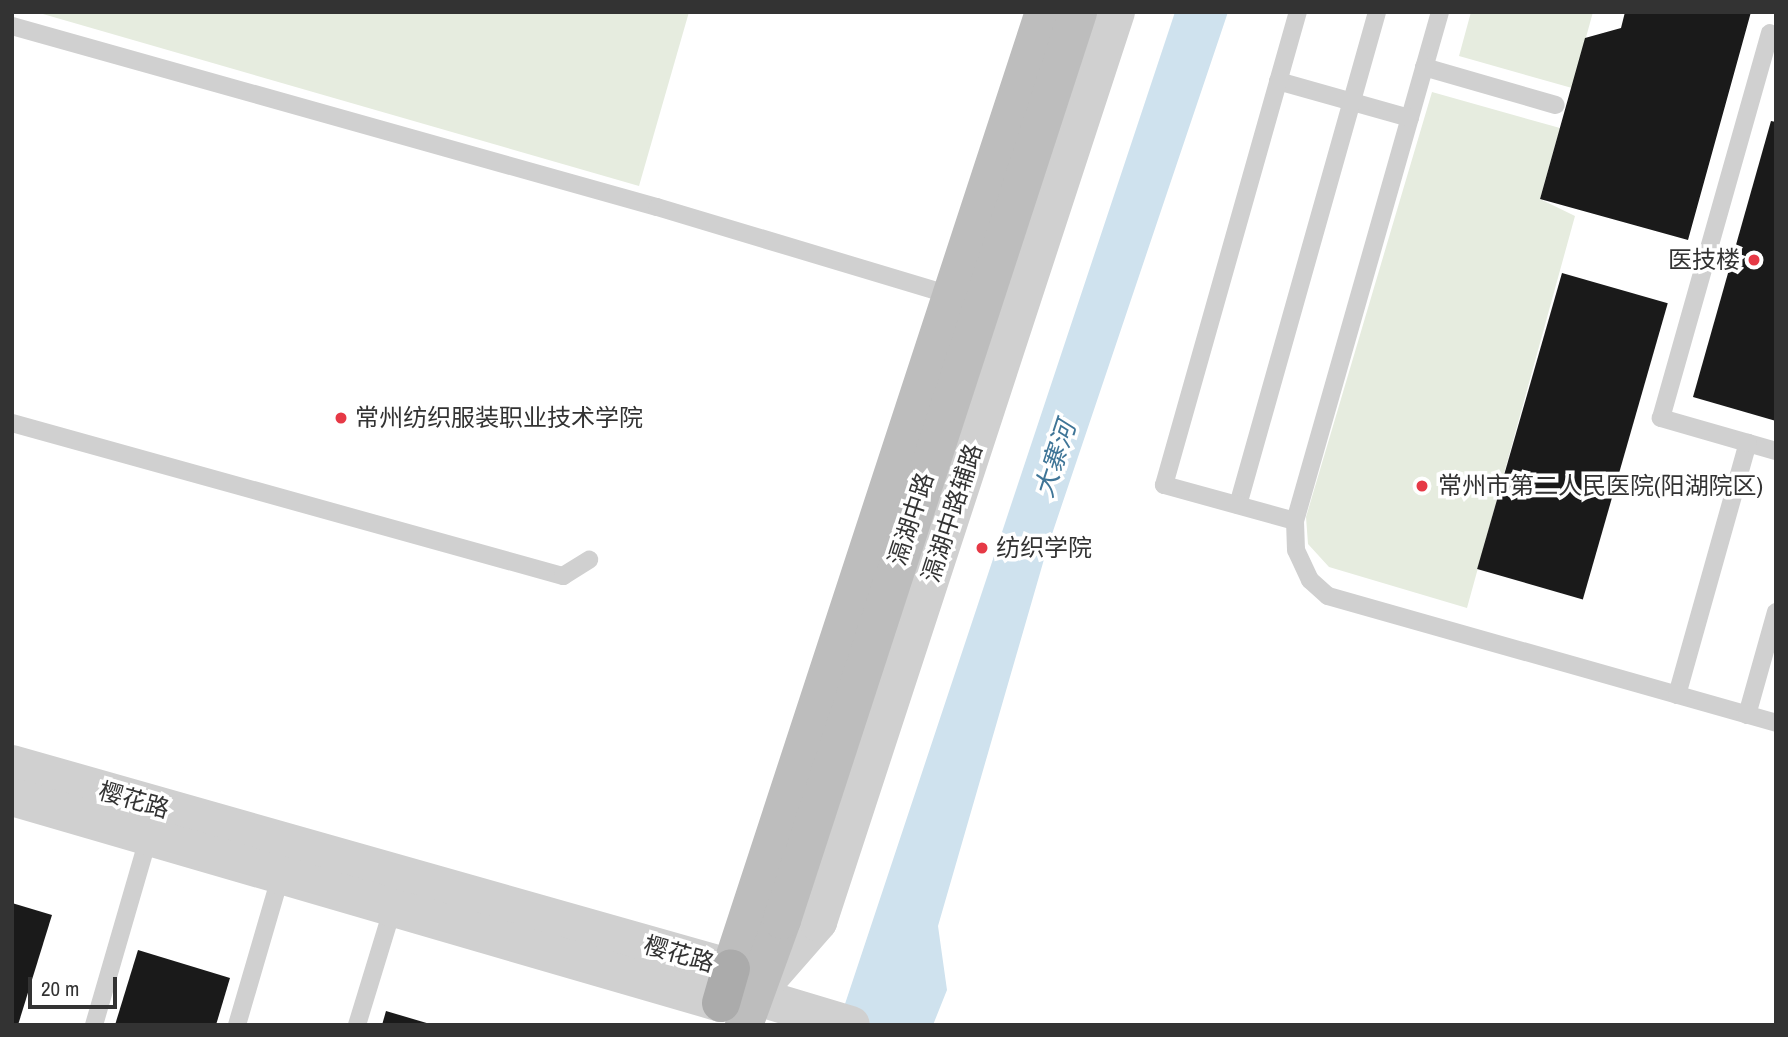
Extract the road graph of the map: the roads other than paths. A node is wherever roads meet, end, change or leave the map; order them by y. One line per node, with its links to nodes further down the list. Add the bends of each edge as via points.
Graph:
1 (1044, 12): 14 (main road, 滆湖中路)
2 (1077, 12): 14 (main road, 滆湖中路)
3 (1116, 12): 30 (street, 滆湖中路辅路, via 818,922)
4 (1298, 12): 10 (lane)
5 (1377, 12): 11 (lane)
6 (1440, 12): 9 (lane)
7 (12, 26): 14 (lane, via 657,207)
8 (1768, 33): 16 (lane, via 1661,418)
9 (1424, 67): 12 (lane); 13 (lane)
10 (1278, 81): 11 (lane); 18 (lane, via 1164,485)
11 (1352, 102): 13 (lane); 18 (lane)
12 (1556, 105)
13 (1410, 118): 19 (lane)
14 (965, 299): 30 (main road, 滆湖中路)
15 (12, 423): 20 (lane, via 563,576)
16 (1748, 443): 17 (lane); 22 (lane)
17 (1776, 451)
18 (1238, 505): 19 (lane)
19 (1295, 521): 22 (lane, via 1296,550 1310,580 1328,596)
20 (589, 560)
21 (1776, 612): 23 (lane)
22 (1677, 695): 23 (lane)
23 (1747, 715): 24 (lane)
24 (1776, 723)
25 (12, 764): 30 (street, 樱花路)
26 (12, 797): 27 (street, 樱花路)
27 (149, 836): 28 (street, 樱花路); 32 (lane)
28 (281, 874): 29 (street, 樱花路); 33 (lane)
29 (393, 907): 30 (street, 樱花路); 34 (lane)
30 (733, 1003): 31 (street)
31 (840, 1022)
32 (94, 1025)
33 (237, 1025)
34 (358, 1025)

